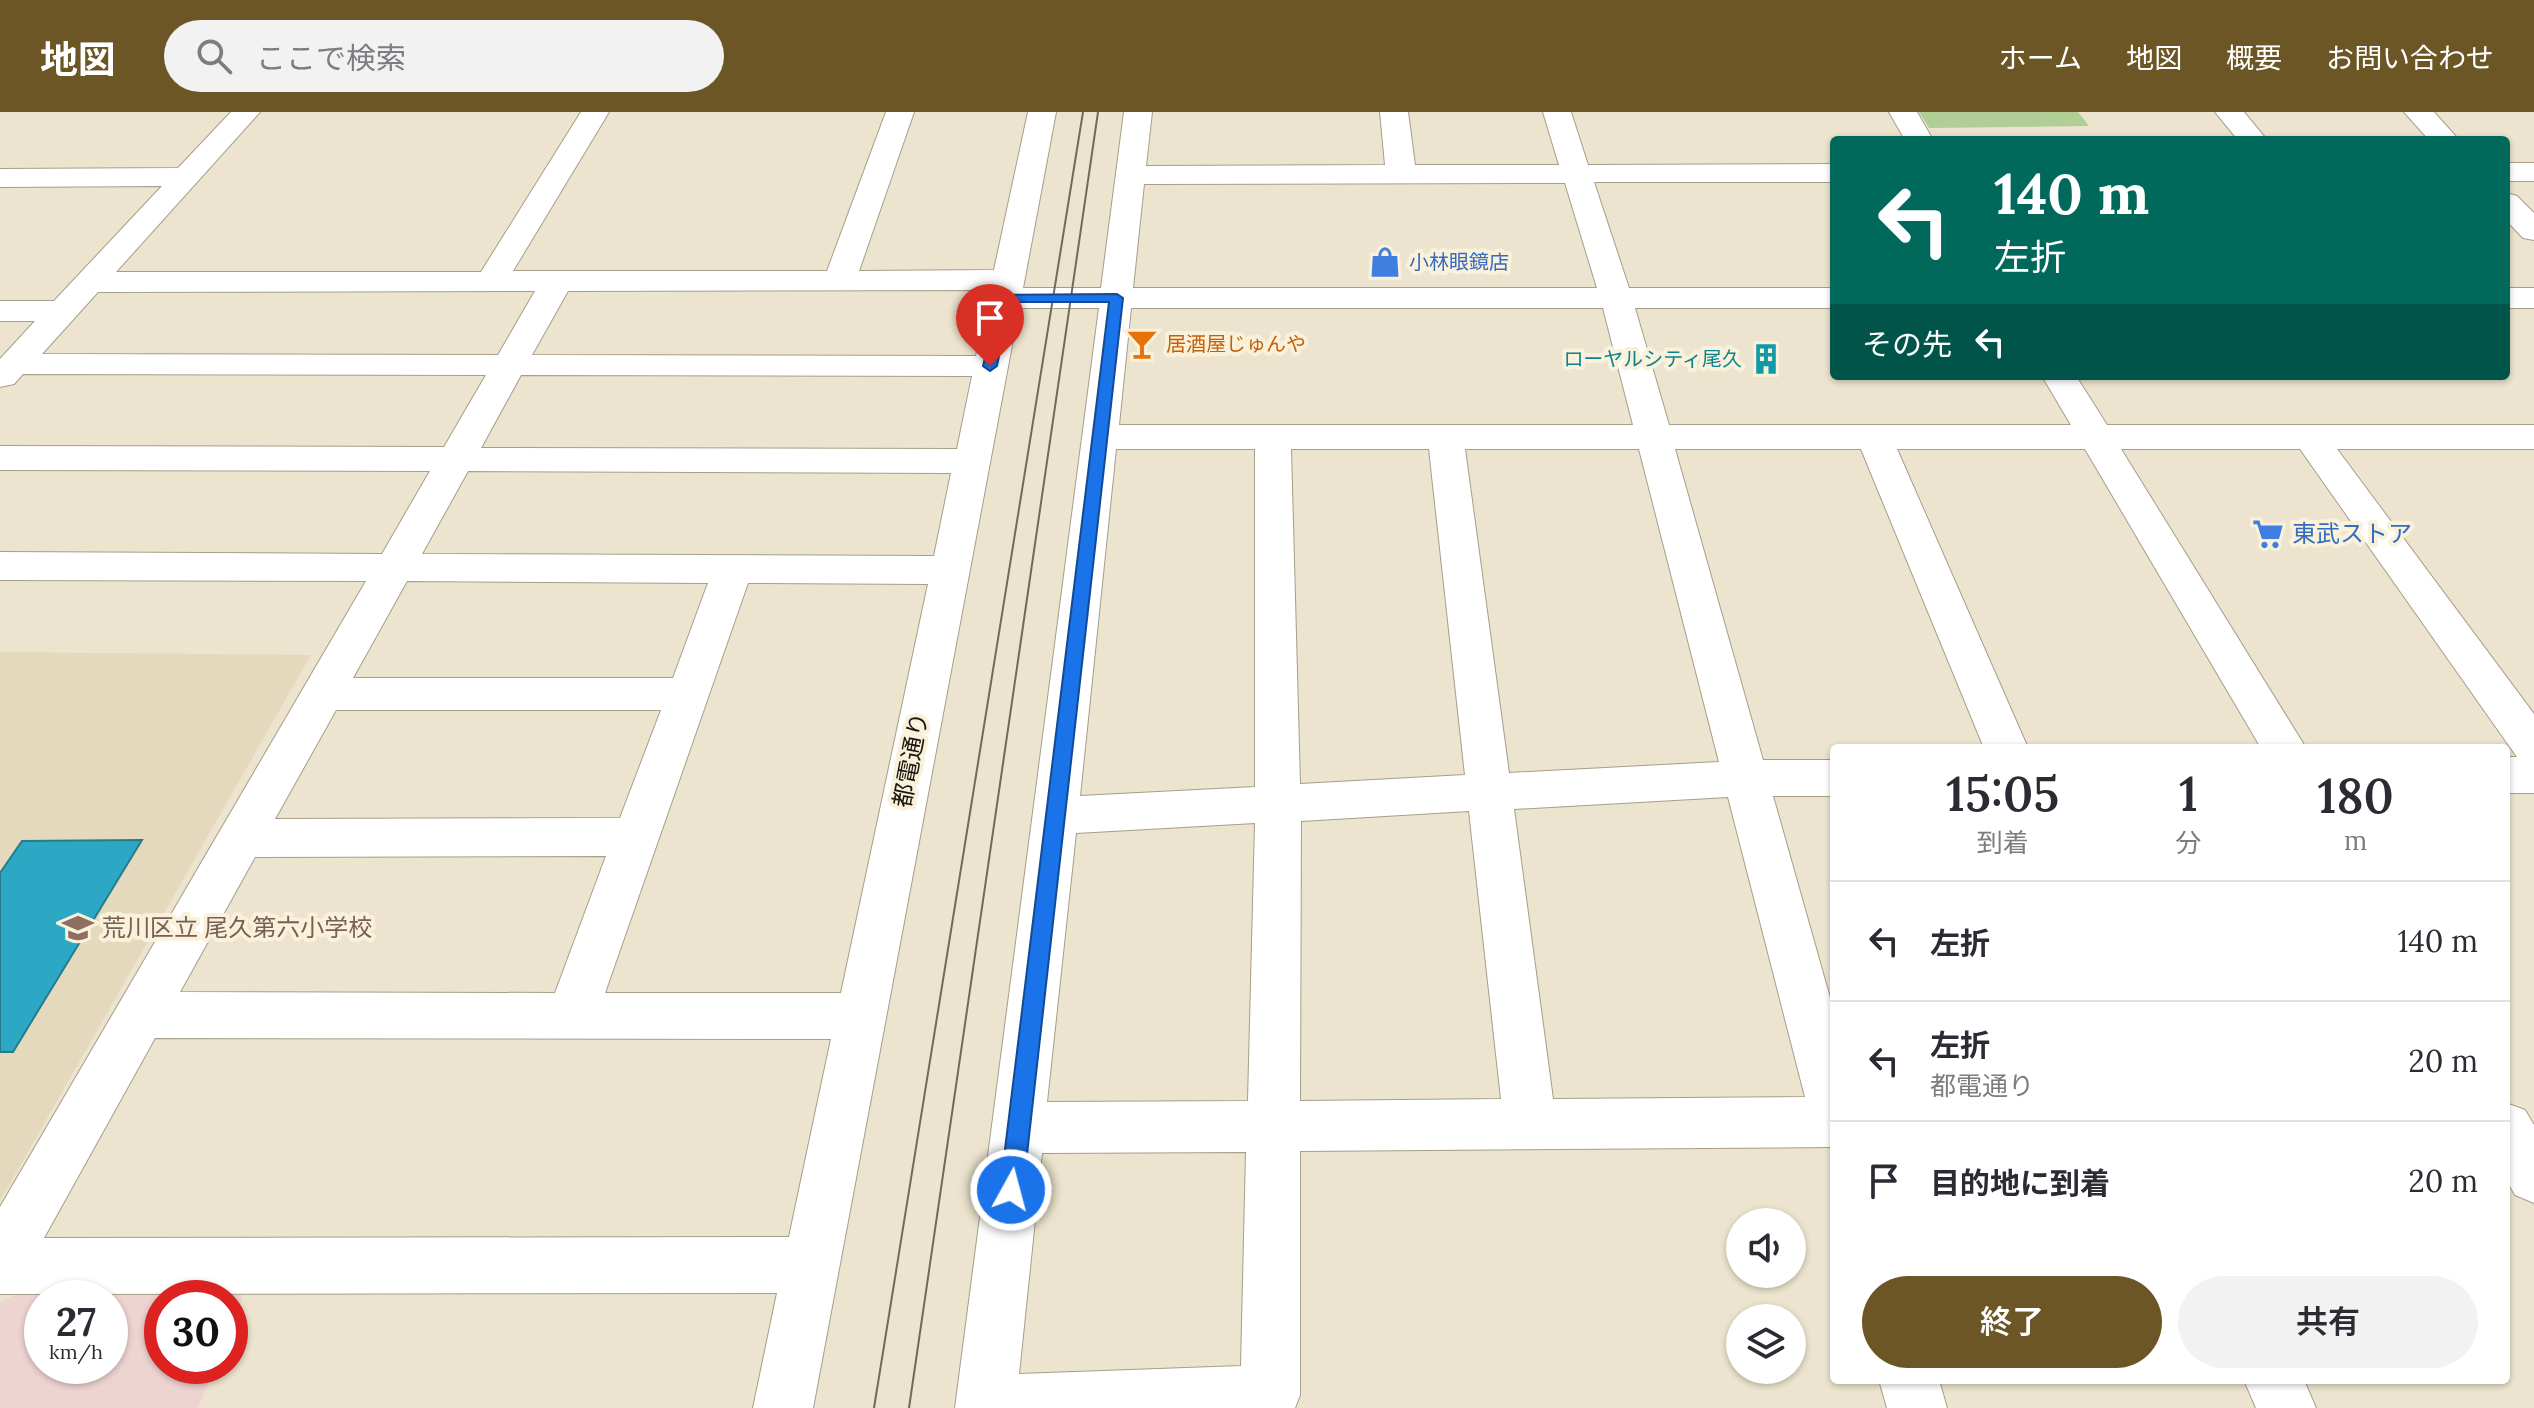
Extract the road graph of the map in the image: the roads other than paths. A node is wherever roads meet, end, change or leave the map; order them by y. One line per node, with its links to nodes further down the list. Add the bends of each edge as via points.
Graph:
1 (246, 112): 20 (street)
2 (595, 112): 25 (street)
3 (900, 112): 24 (street)
4 (1042, 112): 28 (street, 都電通り)
5 (1138, 112): 19 (street)
6 (1394, 112): 17 (street)
7 (1557, 112): 18 (street)
8 (1903, 112): 11 (street)
9 (2229, 112): 12 (street)
10 (2418, 112): 13 (street)
11 (1917, 136)
12 (2250, 136)
13 (2441, 136)
14 (2510, 172): 15 (street)
15 (2534, 172)
16 (1830, 173): 18 (street)
17 (1401, 174): 18 (street); 19 (street)
18 (1577, 174): 30 (street)
19 (1131, 175): 29 (street)
20 (187, 177): 21 (street); 27 (street)
21 (0, 178)
22 (2510, 206): 23 (street)
23 (2534, 231)
24 (840, 280): 26 (street); 28 (street)
25 (491, 281): 26 (street); 27 (street)
26 (557, 281): 37 (street)
27 (90, 282): 35 (street)
28 (1006, 289): 29 (street); 36 (street, 都電通り)
29 (1117, 298): 30 (street); 40 (street)
30 (1616, 298): 31 (street); 45 (street)
31 (1830, 298)
32 (2510, 298): 33 (street)
33 (2534, 298)
34 (0, 311): 35 (street)
35 (63, 311): 38 (street)
36 (990, 366): 37 (street); 50 (street, 都電通り)
37 (508, 367): 38 (street); 49 (street)
38 (7, 372)
39 (2061, 380): 44 (street)
40 (1100, 437): 42 (street); 66 (street)
41 (2310, 437): 44 (street); 47 (street); 59 (street)
42 (1273, 438): 43 (street); 65 (street)
43 (1446, 438): 45 (street); 64 (street)
44 (2096, 438): 46 (street); 58 (street)
45 (1653, 439): 46 (street); 62 (street)
46 (1875, 439): 57 (street)
47 (2528, 444)
48 (0, 458): 49 (street)
49 (456, 459): 50 (street); 52 (street)
50 (970, 461): 54 (street, 都電通り)
51 (0, 566): 52 (street)
52 (395, 567): 53 (street); 55 (street)
53 (733, 569): 54 (street); 56 (street)
54 (949, 570): 71 (street, 都電通り)
55 (323, 694): 56 (street); 68 (street)
56 (688, 694): 67 (street)
57 (2004, 744)
58 (2282, 744)
59 (2534, 747)
60 (2510, 775): 61 (street)
61 (2534, 775)
62 (1745, 778): 63 (street); 64 (street); 72 (street)
63 (1830, 778)
64 (1490, 792): 65 (street); 74 (street)
65 (1278, 804): 66 (street); 75 (street)
66 (1056, 816): 76 (street)
67 (636, 837): 68 (street); 70 (street)
68 (242, 838): 69 (street)
69 (141, 1015): 70 (street); 79 (street)
70 (572, 1015): 71 (street)
71 (861, 1016): 80 (street, 都電通り)
72 (1830, 1091)
73 (1830, 1122): 74 (street)
74 (1530, 1124): 75 (street)
75 (1271, 1126): 76 (street); 83 (street, via 1270,1395)
76 (1019, 1128): 83 (street)
77 (2510, 1135): 78 (street)
78 (2534, 1176)
79 (0, 1264): 80 (street)
80 (811, 1265): 84 (street, 都電通り)
81 (1910, 1384): 85 (street)
82 (2276, 1384): 86 (street)
83 (986, 1407)
84 (783, 1408)
85 (1917, 1408)
86 (2286, 1408)

